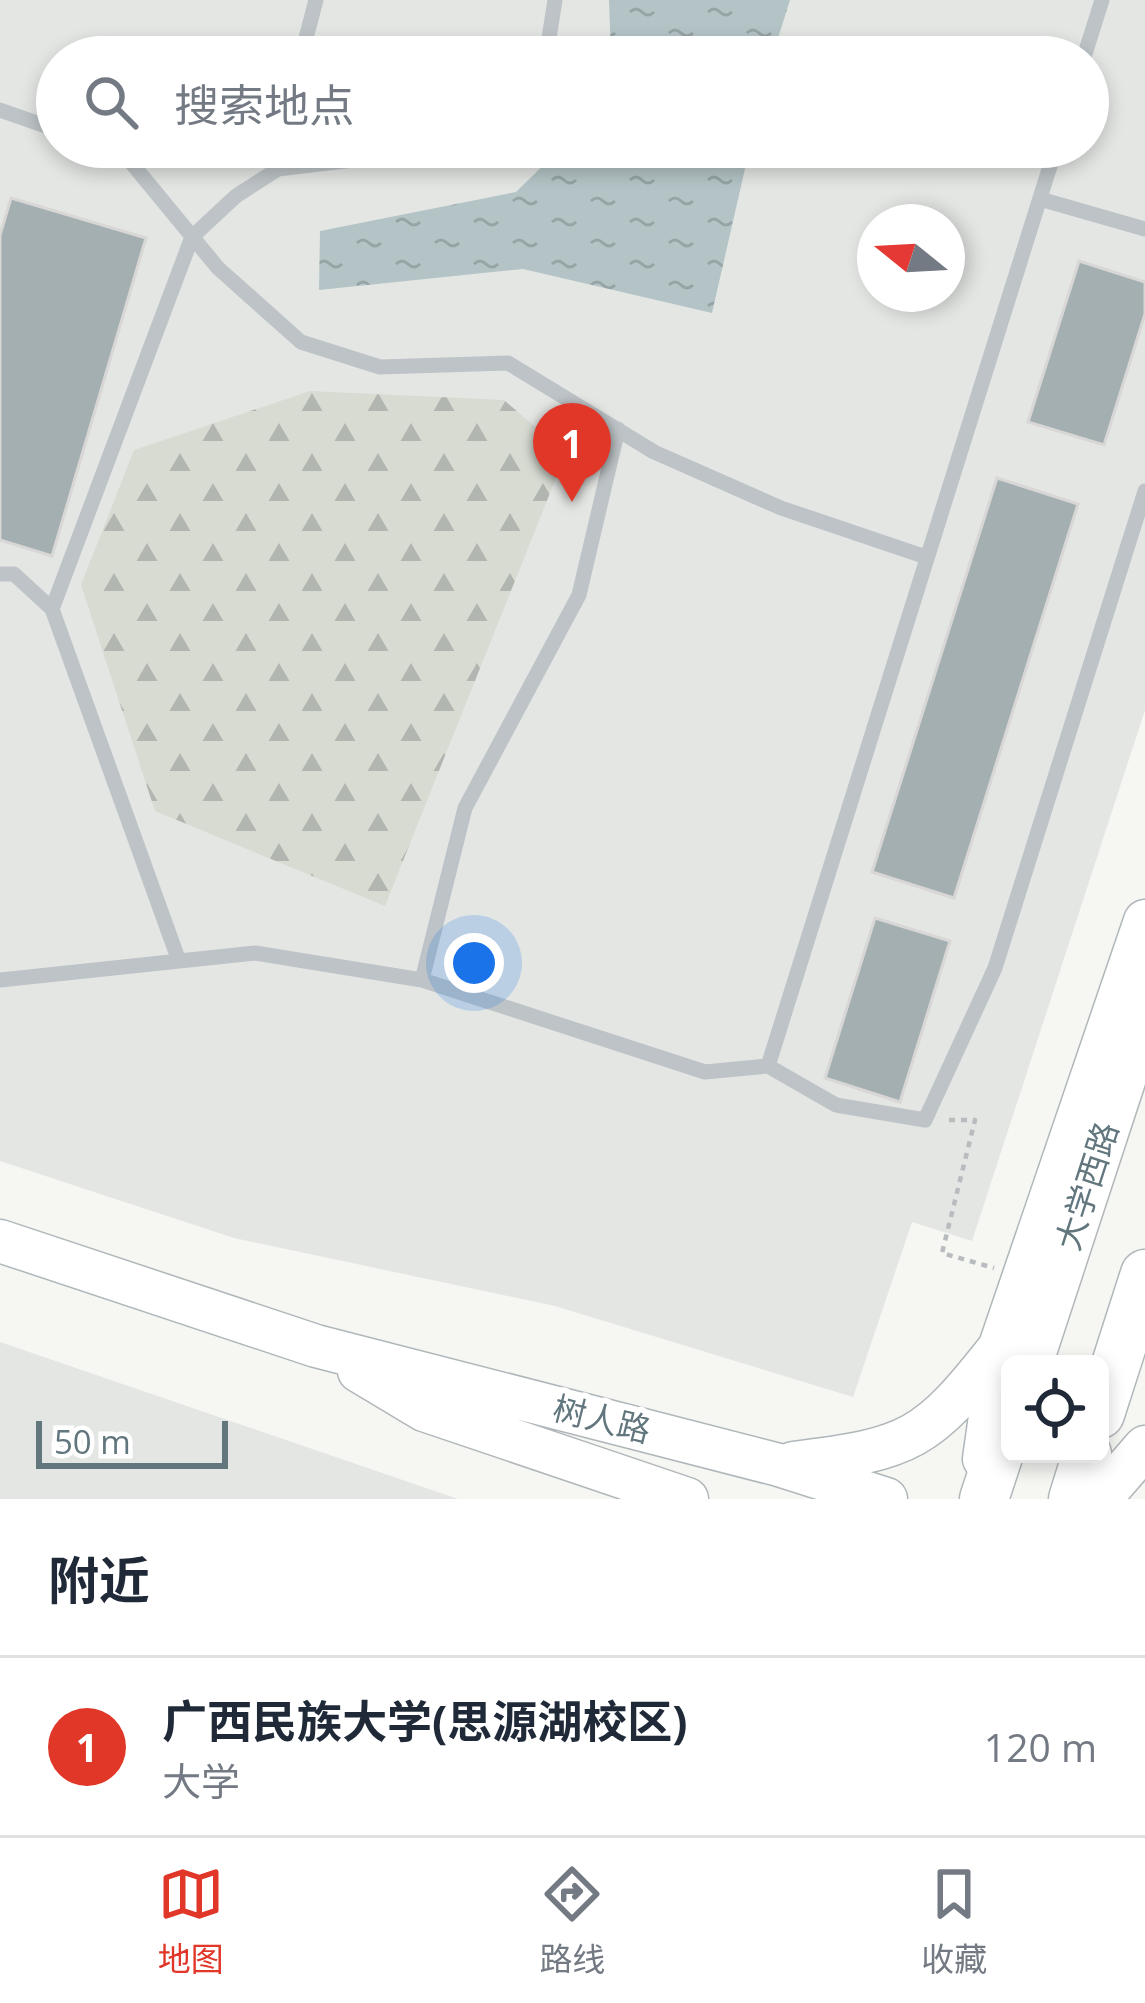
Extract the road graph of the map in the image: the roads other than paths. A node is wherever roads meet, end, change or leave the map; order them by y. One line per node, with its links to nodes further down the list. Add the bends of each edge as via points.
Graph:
1 (316, 0): 4 (lane)
2 (555, 0): 5 (lane)
3 (1096, 2): 6 (lane)
4 (307, 36)
5 (549, 36)
6 (1089, 36)
7 (0, 110): 8 (lane)
8 (36, 123)
9 (136, 168): 15 (lane)
10 (286, 168): 12 (lane)
11 (1050, 168): 13 (lane)
12 (278, 169): 15 (lane)
13 (1040, 199): 14 (lane); 18 (lane)
14 (1145, 229)
15 (192, 237): 16 (lane, via 301,341 380,367 508,363); 20 (lane)
16 (618, 429): 18 (lane, via 782,508); 24 (lane, via 579,595 465,808)
17 (1145, 491): 26 (lane, via 995,968 925,1120 836,1105)
18 (926, 557): 26 (lane)
19 (0, 574): 20 (lane, via 14,574)
20 (52, 609): 22 (lane)
21 (1145, 921): 25 (street)
22 (178, 962): 23 (lane); 24 (lane, via 255,952)
23 (0, 980)
24 (422, 980): 26 (lane, via 705,1072)
25 (1136, 991): 30 (main road, 大学西路, via 1093,1168); 30 (street, via 1024,1277)
26 (768, 1066)
27 (0, 1241): 29 (street, 树人路)
28 (1145, 1274): 32 (main road)
29 (316, 1346): 37 (street, 树人路); 38 (street, 树人路, via 424,1410)
30 (1014, 1355)
31 (1001, 1366): 37 (street, via 923,1433 865,1455)
32 (1109, 1386)
33 (1001, 1412): 40 (street)
34 (1001, 1445): 40 (main road)
35 (1145, 1447): 42 (street)
36 (1084, 1463): 41 (main road)
37 (779, 1465): 39 (street, 树人路)
38 (687, 1499)
39 (886, 1499)
40 (981, 1499)
41 (1073, 1499)
42 (1100, 1499)

